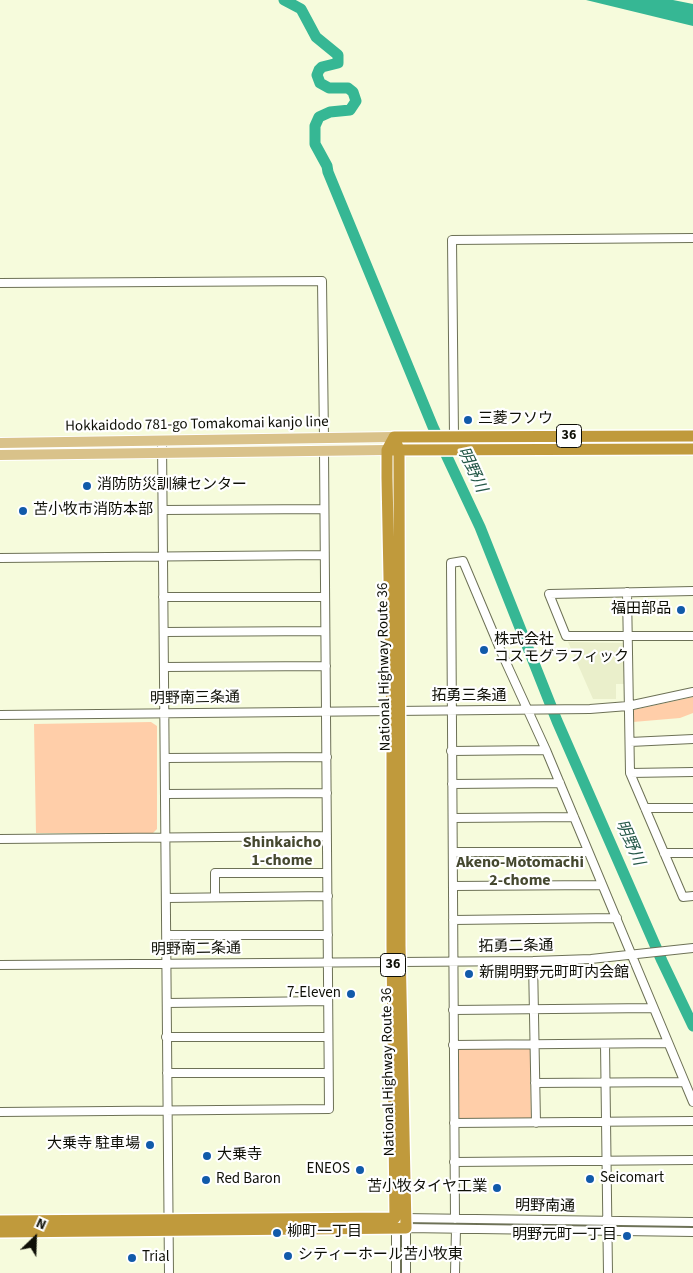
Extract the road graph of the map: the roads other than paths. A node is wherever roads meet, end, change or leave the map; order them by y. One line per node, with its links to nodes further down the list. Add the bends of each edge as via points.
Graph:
1 (693, 238): 5 (street, via 452,240)
2 (0, 283): 6 (street, via 322,281)
3 (693, 436): 5 (highway, 36)
4 (394, 437): 5 (highway, 36); 6 (main road, Hokkaidodo 781-go Tomakomai kanjo line); 10 (highway, 36)
5 (449, 437)
6 (324, 438): 7 (main road, Hokkaidodo 781-go Tomakomai kanjo line)
7 (162, 441): 8 (main road, Hokkaidodo 781-go Tomakomai kanjo line); 12 (street)
8 (0, 443)
9 (693, 449): 10 (highway, 36)
10 (393, 450): 11 (main road, Hokkaidodo 781-go Tomakomai kanjo line); 32 (highway, National Highway Route 36 / 36)
11 (324, 451): 12 (main road, Hokkaidodo 781-go Tomakomai kanjo line); 14 (street)
12 (162, 453): 13 (main road, Hokkaidodo 781-go Tomakomai kanjo line); 15 (street)
13 (0, 455)
14 (324, 509): 15 (street); 16 (street)
15 (163, 510): 17 (street)
16 (324, 555): 17 (street); 21 (street)
17 (163, 557): 18 (street); 22 (street)
18 (0, 558)
19 (628, 592): 20 (street); 25 (street); 25 (street, via 549,594 566,636)
20 (693, 592)
21 (325, 597): 22 (street); 23 (street)
22 (163, 598): 24 (street)
23 (325, 631): 24 (street); 27 (street)
24 (164, 632): 28 (street)
25 (628, 636): 26 (street); 30 (street)
26 (693, 636)
27 (326, 666): 28 (street); 34 (street)
28 (164, 667): 35 (street)
29 (693, 692): 30 (street)
30 (628, 706): 31 (street, 拓勇三条通); 38 (street)
31 (527, 710): 33 (street, 拓勇三条通); 33 (street, via 463,561 451,563); 39 (street)
32 (396, 711): 33 (street, 拓勇三条通); 34 (street, 明野南三条通); 75 (highway, National Highway Route 36 / 36)
33 (451, 711): 40 (street)
34 (326, 712): 35 (street, 明野南三条通); 41 (street)
35 (164, 713): 36 (street, 明野南三条通); 42 (street)
36 (0, 715)
37 (693, 739): 38 (street)
38 (630, 742): 44 (street)
39 (546, 750): 40 (street); 45 (street)
40 (451, 751): 46 (street)
41 (327, 757): 42 (street); 48 (street)
42 (165, 758): 47 (street)
43 (693, 772): 44 (street)
44 (630, 773): 49 (street)
45 (560, 783): 46 (street); 51 (street)
46 (452, 784): 52 (street)
47 (166, 794): 48 (street); 54 (street)
48 (327, 794): 53 (street)
49 (644, 808): 50 (street); 58 (street)
50 (693, 808)
51 (574, 817): 52 (street); 57 (street)
52 (453, 818): 56 (street)
53 (327, 836): 54 (street); 60 (street)
54 (166, 838): 55 (street); 65 (street)
55 (0, 839)
56 (453, 852): 57 (street); 62 (street)
57 (588, 852): 61 (street)
58 (664, 853): 59 (street); 64 (street, via 683,896)
59 (693, 853)
60 (327, 873): 63 (street); 66 (street, via 216,873)
61 (602, 885): 62 (street); 67 (street)
62 (453, 886): 68 (street)
63 (328, 896): 66 (street); 69 (street)
64 (693, 896)
65 (167, 898): 66 (street); 70 (street)
66 (215, 898)
67 (617, 918): 68 (street); 72 (street)
68 (453, 920): 76 (street)
69 (328, 934): 70 (street); 74 (street)
70 (167, 935): 77 (street)
71 (693, 948): 72 (street, 拓勇二条通)
72 (635, 954): 73 (street, 拓勇二条通); 81 (street)
73 (533, 961): 76 (street, 拓勇二条通); 82 (street)
74 (329, 962): 75 (street, 明野南二条通); 77 (street, 明野南二条通); 79 (street)
75 (397, 962): 76 (street, 拓勇二条通); 110 (highway, National Highway Route 36 / 36)
76 (453, 962): 83 (street)
77 (166, 964): 78 (street, 明野南二条通); 80 (street)
78 (0, 965)
79 (328, 1001): 80 (street); 85 (street)
80 (167, 1003): 84 (street)
81 (653, 1008): 82 (street); 86 (street)
82 (534, 1009): 83 (street); 87 (street)
83 (453, 1010): 89 (street)
84 (166, 1037): 85 (street); 90 (street)
85 (328, 1037): 91 (street)
86 (668, 1043): 88 (street); 92 (street)
87 (535, 1044): 88 (street); 89 (street); 93 (street)
88 (605, 1044): 94 (street)
89 (453, 1045): 100 (street)
90 (167, 1073): 91 (street); 96 (street)
91 (328, 1073): 96 (street, via 329,1109)
92 (684, 1082): 94 (street); 95 (street)
93 (535, 1083): 94 (street); 101 (street)
94 (606, 1083): 99 (street)
95 (693, 1102)
96 (168, 1111): 97 (street); 111 (street)
97 (0, 1112)
98 (693, 1121): 99 (street)
99 (606, 1122): 101 (street); 103 (street)
100 (454, 1123): 101 (street); 104 (street)
101 (536, 1123)
102 (693, 1160): 103 (street)
103 (607, 1161): 104 (street); 108 (street)
104 (454, 1162): 105 (street)
105 (455, 1219): 106 (street, 明野南通); 110 (street, 明野南通)
106 (510, 1220): 108 (street, 明野南通); 113 (street)
107 (0, 1221): 111 (highway)
108 (608, 1222): 109 (street, 明野南通); 114 (street)
109 (693, 1222)
110 (401, 1223): 111 (highway); 112 (street, 明野南通); 118 (street); 119 (street)
111 (169, 1225): 115 (highway); 117 (street)
112 (456, 1229): 113 (street, 明野南通); 120 (street)
113 (510, 1229): 114 (street, 明野南通)
114 (608, 1231): 116 (street, 明野南通); 121 (street)
115 (0, 1232)
116 (693, 1232)
117 (169, 1273)
118 (396, 1273)
119 (406, 1273)
120 (455, 1273)
121 (608, 1273)

